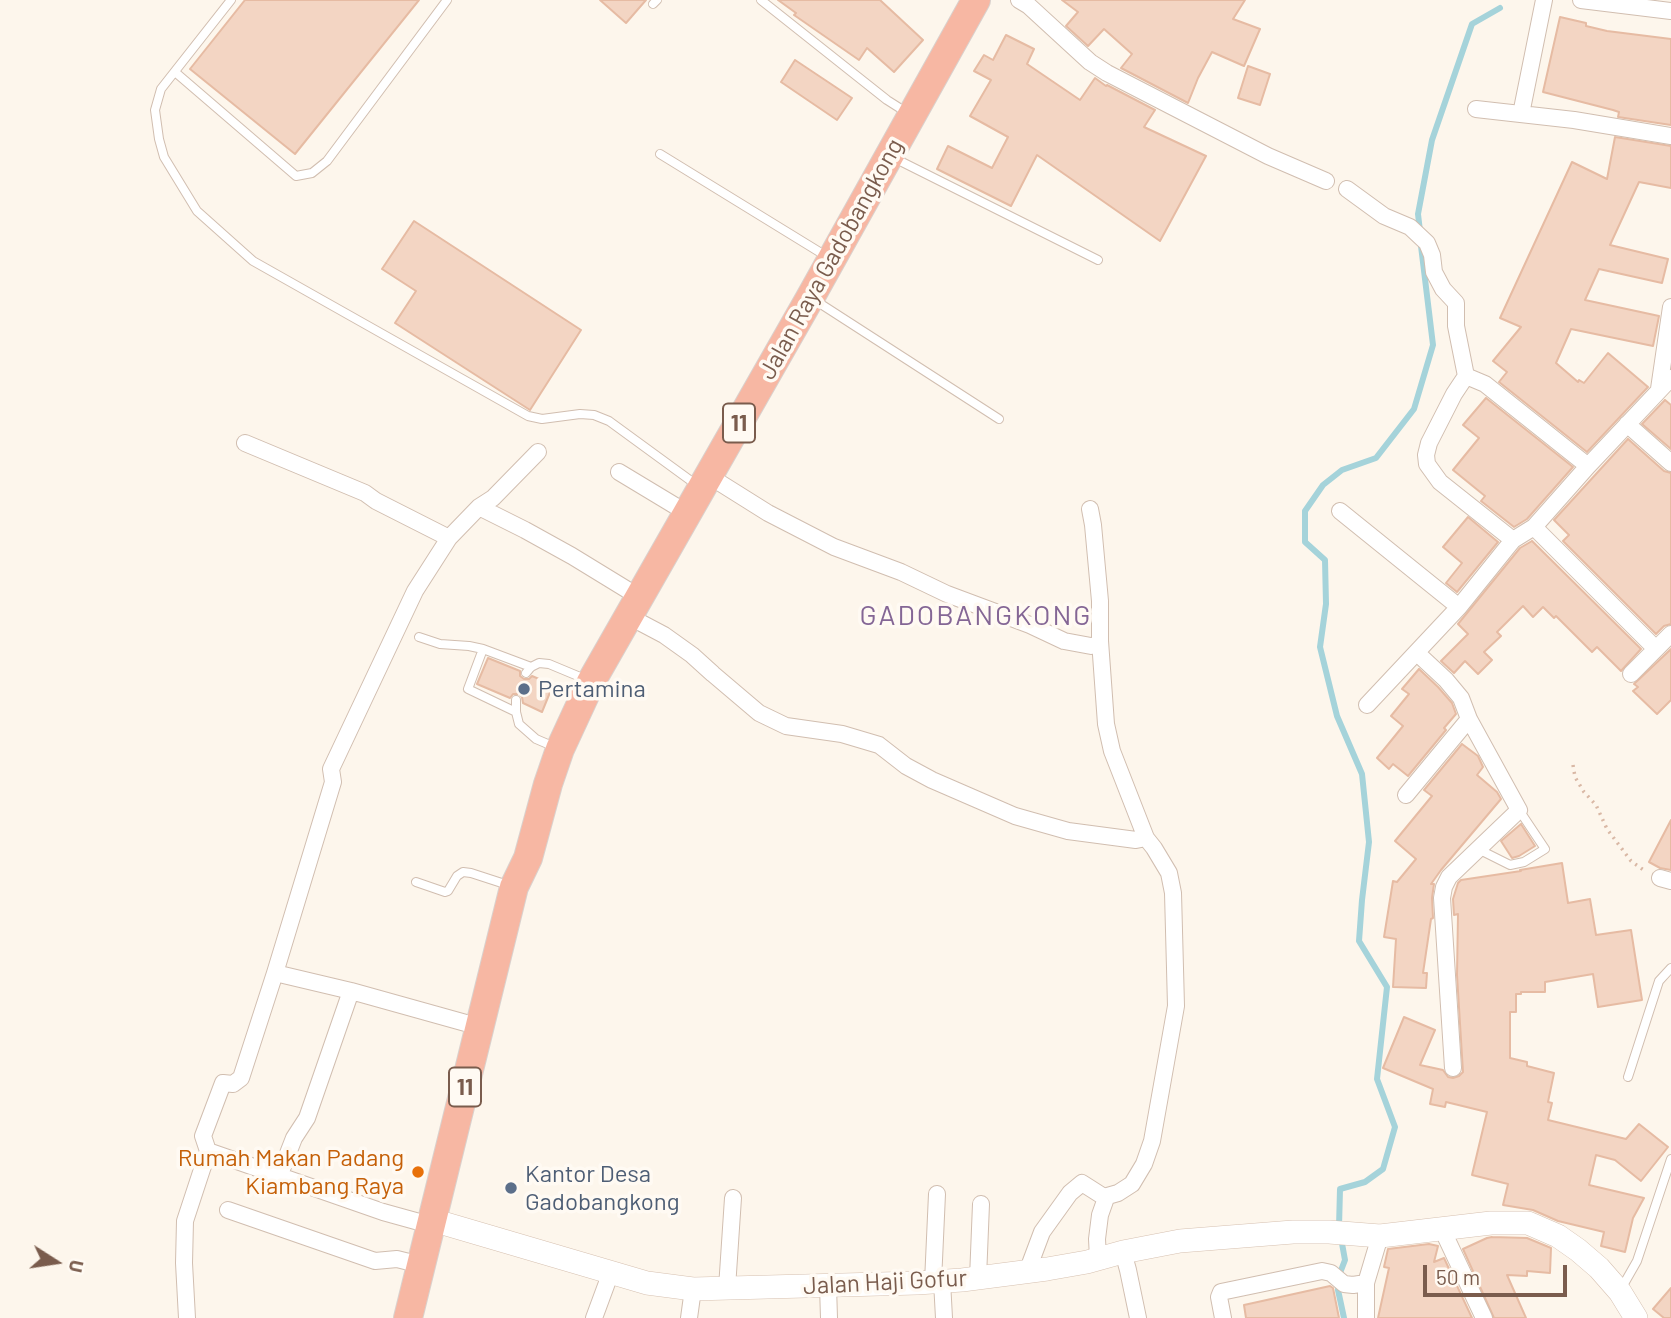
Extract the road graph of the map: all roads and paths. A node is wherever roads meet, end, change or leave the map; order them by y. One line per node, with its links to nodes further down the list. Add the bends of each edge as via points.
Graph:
1 (231, 0): 9 (lane)
2 (447, 0): 9 (lane, via 327,161 312,173 296,177)
3 (761, 0): 12 (lane)
4 (976, 0): 12 (highway, Jalan Raya Gadobangkong / 11)
5 (1019, 0): 16 (street, via 1107,73)
6 (1544, 0): 11 (street)
7 (1581, 0): 8 (street)
8 (1671, 11)
9 (175, 72): 31 (lane, via 161,89 155,110 164,157 197,211 253,261 528,416 594,415)
10 (1476, 109): 11 (street)
11 (1521, 114): 13 (street)
12 (912, 116): 15 (highway, Jalan Raya Gadobangkong / 11)
13 (1671, 136)
14 (660, 154): 18 (lane)
15 (889, 156): 18 (highway, Jalan Raya Gadobangkong / 11); 19 (lane)
16 (1326, 181)
17 (1347, 189): 22 (street, via 1384,216 1410,227 1427,243 1434,272 1456,303)
18 (832, 259): 20 (highway, Jalan Raya Gadobangkong / 11)
19 (1098, 260)
20 (810, 298): 24 (lane); 31 (highway, Jalan Raya Gadobangkong / 11)
21 (1671, 307): 23 (street)
22 (1466, 376): 29 (street, via 1485,384); 38 (street, via 1429,443 1427,464 1440,482)
23 (1665, 383): 25 (street)
24 (999, 419)
25 (1627, 425): 28 (street); 29 (street)
26 (245, 443): 37 (street, via 365,493)
27 (538, 452): 32 (street, via 493,499)
28 (1670, 461)
29 (1588, 466): 36 (street)
30 (619, 472): 35 (street)
31 (705, 482): 35 (highway, Jalan Raya Gadobangkong / 11); 43 (street, via 834,547 947,594 1064,641 1091,646)
32 (479, 507): 37 (street); 39 (street, via 572,556)
33 (1090, 509): 43 (street)
34 (1340, 511): 40 (street)
35 (687, 513): 39 (highway, Jalan Raya Gadobangkong / 11)
36 (1534, 527): 38 (street); 45 (street)
37 (449, 538): 64 (street, via 415,591 331,769 333,782)
38 (1513, 540): 40 (street)
39 (633, 607): 48 (highway, Jalan Raya Gadobangkong / 11); 57 (street, via 759,713 786,726 878,745 932,780 1015,816 1068,831)
40 (1459, 607): 46 (street)
41 (1671, 634): 45 (street)
42 (419, 637): 44 (lane, via 440,645)
43 (1100, 641): 57 (street, via 1112,751)
44 (483, 649): 48 (lane, via 528,670 539,663 548,664); 51 (lane, via 468,689)
45 (1656, 649): 47 (street)
46 (1416, 653): 50 (street); 52 (street, via 1461,698)
47 (1631, 674)
48 (590, 682): 53 (highway, Jalan Raya Gadobangkong / 11)
49 (516, 700): 51 (lane)
50 (1367, 705)
51 (516, 712): 53 (lane, via 519,724 536,739)
52 (1469, 719): 55 (street); 56 (street)
53 (559, 749): 59 (highway, Jalan Raya Gadobangkong / 11)
54 (1573, 765): 60 (path, via 1579,785 1631,861)
55 (1406, 795)
56 (1520, 810): 58 (street); 58 (lane, via 1545,849 1510,865)
57 (1146, 838): 74 (street, via 1171,883 1176,1006 1144,1164 1132,1184)
58 (1478, 849): 67 (street, via 1450,877 1442,898)
59 (528, 858): 62 (highway, Jalan Raya Gadobangkong / 11); 77 (highway, Jalan Raya Gadobangkong / 11, via 530,891)
60 (1666, 880)
61 (416, 882): 62 (lane, via 445,892 463,872)
62 (514, 887): 66 (highway, Jalan Raya Gadobangkong / 11)
63 (1671, 968): 68 (lane, via 1659,981)
64 (275, 974): 65 (street); 69 (street, via 241,1078 233,1084 223,1083 203,1136)
65 (351, 991): 66 (street); 71 (street, via 307,1118)
66 (481, 1027): 77 (highway, Jalan Raya Gadobangkong / 11)
67 (1453, 1068)
68 (1628, 1077)
69 (208, 1151): 71 (street); 92 (street, via 185,1221)
70 (1671, 1158): 91 (lane, via 1637,1261)
71 (280, 1174): 77 (street, via 383,1212)
72 (937, 1194): 86 (street)
73 (733, 1198): 89 (street)
74 (1107, 1198): 81 (street, via 1100,1215); 84 (street, via 1080,1183 1042,1232)
75 (981, 1204): 85 (street)
76 (228, 1210): 82 (street, via 375,1261 397,1259)
77 (438, 1225): 82 (highway, Jalan Raya Gadobangkong / 11); 83 (street, Jalan Haji Gofur); 94 (highway, Jalan Raya Gadobangkong / 11)
78 (1442, 1228): 79 (street); 91 (street, via 1528,1223 1578,1250); 102 (street)
79 (1380, 1237): 80 (street, Jalan Haji Gofur, via 1293,1232 1180,1241); 87 (street)
80 (1123, 1252): 81 (street, Jalan Haji Gofur); 99 (street)
81 (1098, 1258): 84 (street, Jalan Haji Gofur)
82 (421, 1265): 93 (highway, Jalan Raya Gadobangkong / 11)
83 (611, 1272): 90 (street, Jalan Haji Gofur); 95 (street)
84 (1027, 1272): 85 (street, Jalan Haji Gofur)
85 (978, 1278): 86 (street, Jalan Haji Gofur)
86 (938, 1282): 88 (street, Jalan Haji Gofur); 98 (street)
87 (1366, 1283): 100 (street, via 1344,1284 1322,1271 1221,1292); 101 (street)
88 (828, 1286): 89 (street, Jalan Haji Gofur); 97 (street)
89 (727, 1288): 90 (street, Jalan Haji Gofur)
90 (693, 1289): 96 (street)
91 (1620, 1292): 103 (street)
92 (187, 1318)
93 (408, 1318)
94 (422, 1318)
95 (594, 1318)
96 (689, 1318)
97 (830, 1318)
98 (944, 1318)
99 (1138, 1318)
100 (1223, 1318)
101 (1366, 1318)
102 (1484, 1318)
103 (1636, 1318)

